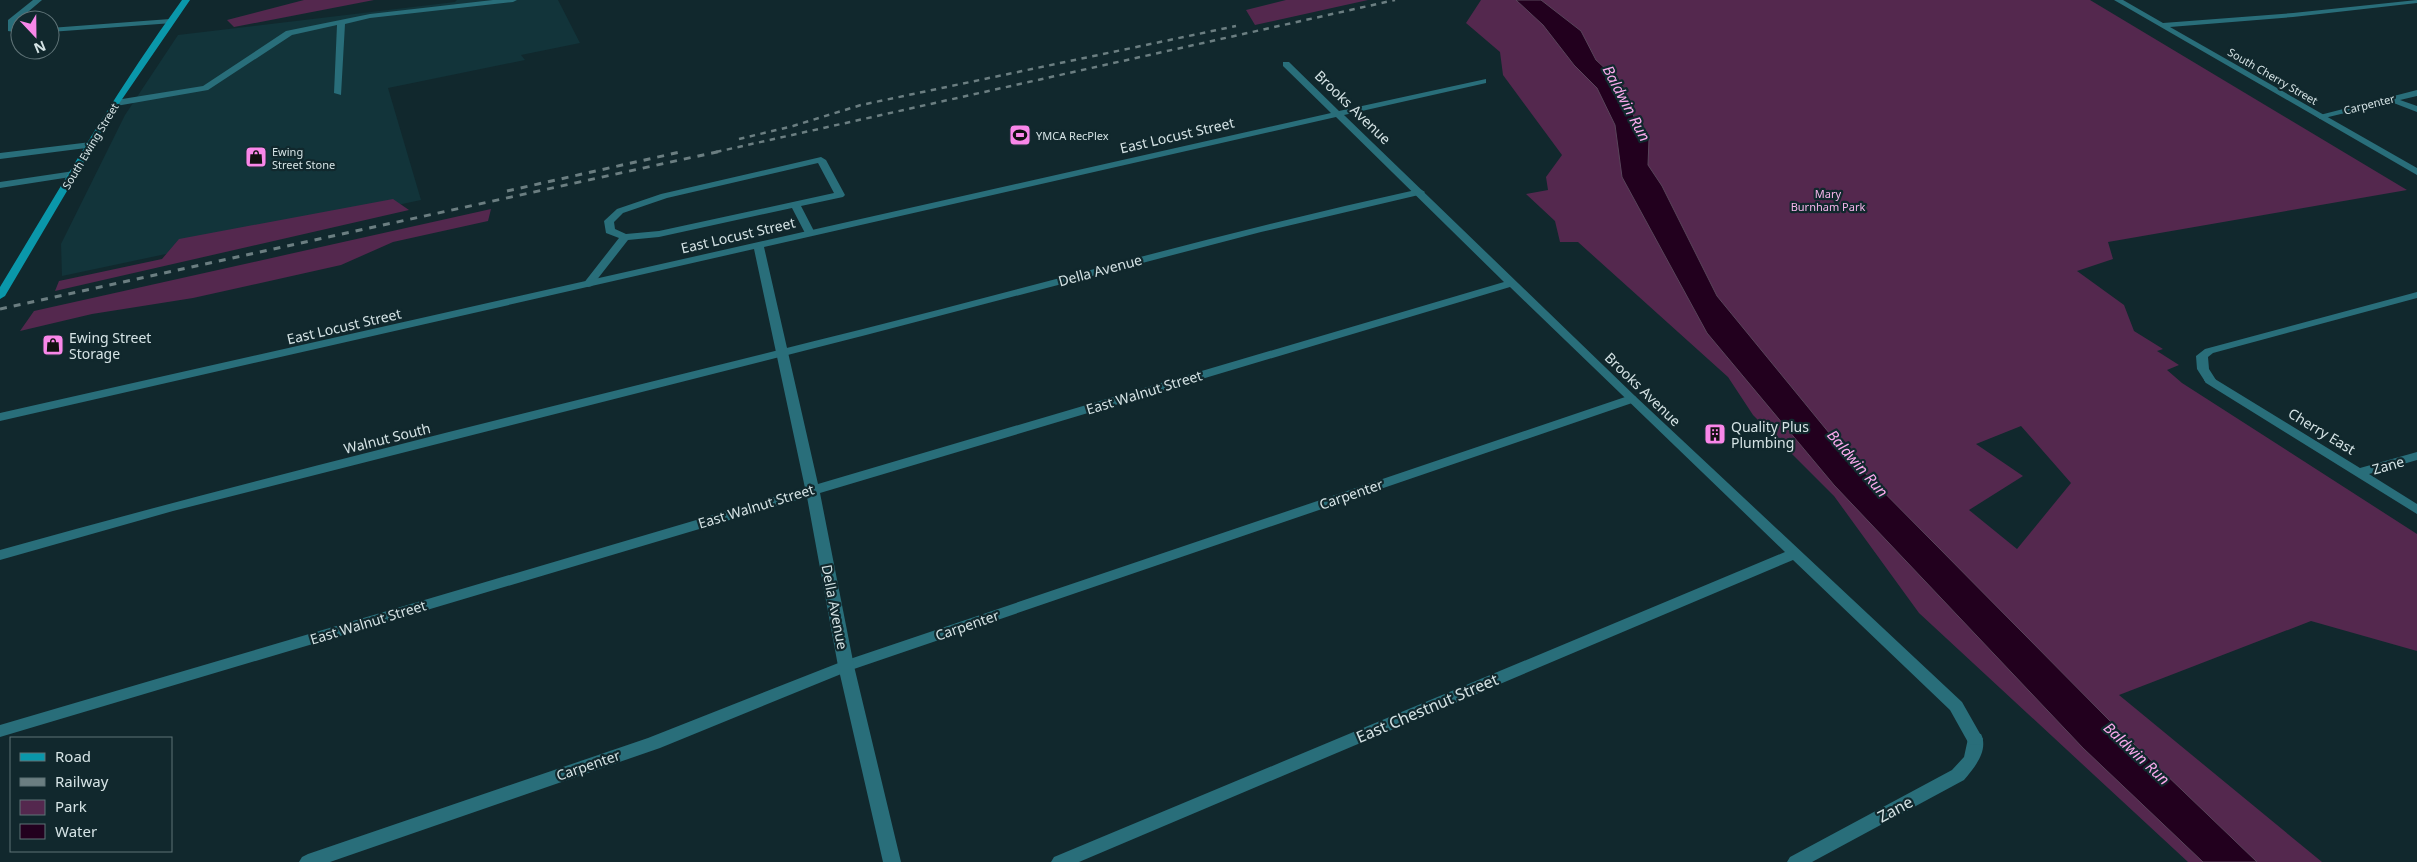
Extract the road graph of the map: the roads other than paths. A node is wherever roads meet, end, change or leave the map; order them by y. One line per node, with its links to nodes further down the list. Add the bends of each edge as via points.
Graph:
1 (38, 0): 6 (street)
2 (186, 0): 7 (street, South Ewing Street)
3 (513, 0): 8 (street)
4 (2118, 0): 9 (street, South Cherry Street)
5 (2417, 1): 9 (street)
6 (26, 10)
7 (170, 21): 10 (street); 16 (street, South Ewing Street)
8 (341, 22): 13 (street); 16 (street, via 289,33 205,88)
9 (2161, 25): 19 (street, South Cherry Street)
10 (60, 29)
11 (1286, 64): 18 (street, Brooks Avenue)
12 (1483, 81): 18 (street, East Locust Street)
13 (338, 93)
14 (2417, 93): 15 (street, Carpenter)
15 (2391, 99): 17 (street); 19 (street, Carpenter)
16 (116, 103): 20 (street, South Ewing Street)
17 (2417, 109)
18 (1337, 113): 25 (street, Brooks Avenue); 27 (street, East Locust Street)
19 (2320, 116): 22 (street, South Cherry Street)
20 (91, 145): 21 (street); 23 (street, South Ewing Street)
21 (0, 156)
22 (2417, 172)
23 (74, 174): 24 (street); 33 (street, South Ewing Street)
24 (0, 185)
25 (1420, 192): 30 (street, Brooks Avenue); 34 (street, Della Avenue, via 1316,214)
26 (795, 204): 27 (street); 28 (street, via 659,234); 28 (street, via 840,195 821,160 664,196 620,211 609,221 610,231)
27 (810, 233): 29 (street, East Locust Street)
28 (624, 237): 31 (street)
29 (758, 244): 31 (street, East Locust Street); 34 (street, Della Avenue)
30 (1512, 283): 35 (street, Brooks Avenue); 39 (street, East Walnut Street)
31 (588, 284): 36 (street, East Locust Street)
32 (2417, 295): 38 (street, Cherry East, via 2209,351 2202,356 2203,371 2210,380)
33 (0, 296)
34 (782, 352): 39 (street, Della Avenue); 42 (street, Walnut South, via 171,507)
35 (1631, 399): 41 (street, Brooks Avenue); 43 (street, Carpenter)
36 (0, 417)
37 (2417, 456): 38 (street, Zane)
38 (2358, 473): 40 (street, Cherry East)
39 (812, 490): 43 (street, Della Avenue); 44 (street, East Walnut Street)
40 (2417, 510)
41 (1795, 553): 45 (street, Brooks Avenue, via 1956,706); 48 (street, East Chestnut Street)
42 (0, 555)
43 (846, 666): 46 (street, Carpenter, via 654,743); 47 (street, Della Avenue)
44 (0, 731)
45 (1975, 739): 49 (street, Zane, via 1972,759 1958,776)
46 (308, 862)
47 (892, 862)
48 (1060, 862)
49 (1796, 862)

